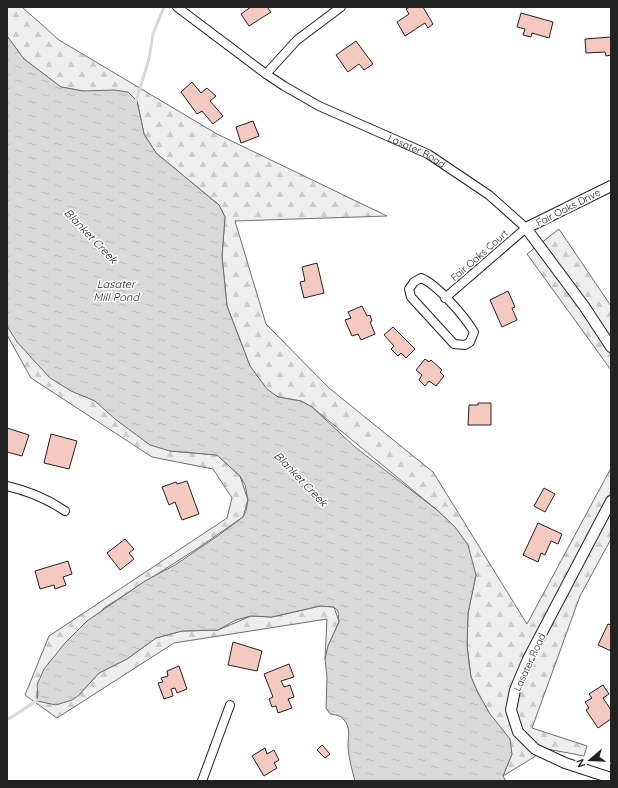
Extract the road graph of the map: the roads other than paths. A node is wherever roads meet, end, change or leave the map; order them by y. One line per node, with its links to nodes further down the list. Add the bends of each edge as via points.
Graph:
1 (177, 7): 3 (street, Lasater Road)
2 (341, 7): 3 (street, via 297,40)
3 (266, 74): 5 (street, Lasater Road, via 319,106 428,154 489,195)
4 (611, 186): 5 (street, Fair Oaks Drive)
5 (526, 228): 6 (street, Fair Oaks Court); 7 (street, Lasater Road)
6 (445, 298): 6 (street, via 427,280 421,278 409,289 411,297 454,344 465,345 470,342 474,332)
7 (611, 347)
8 (7, 486): 10 (street, via 34,493)
9 (611, 501): 12 (street, Lasater Road, via 528,659 515,690 511,710 518,732 535,749 565,763)
10 (65, 511)
11 (230, 705): 13 (street)
12 (611, 778)
13 (202, 781)

